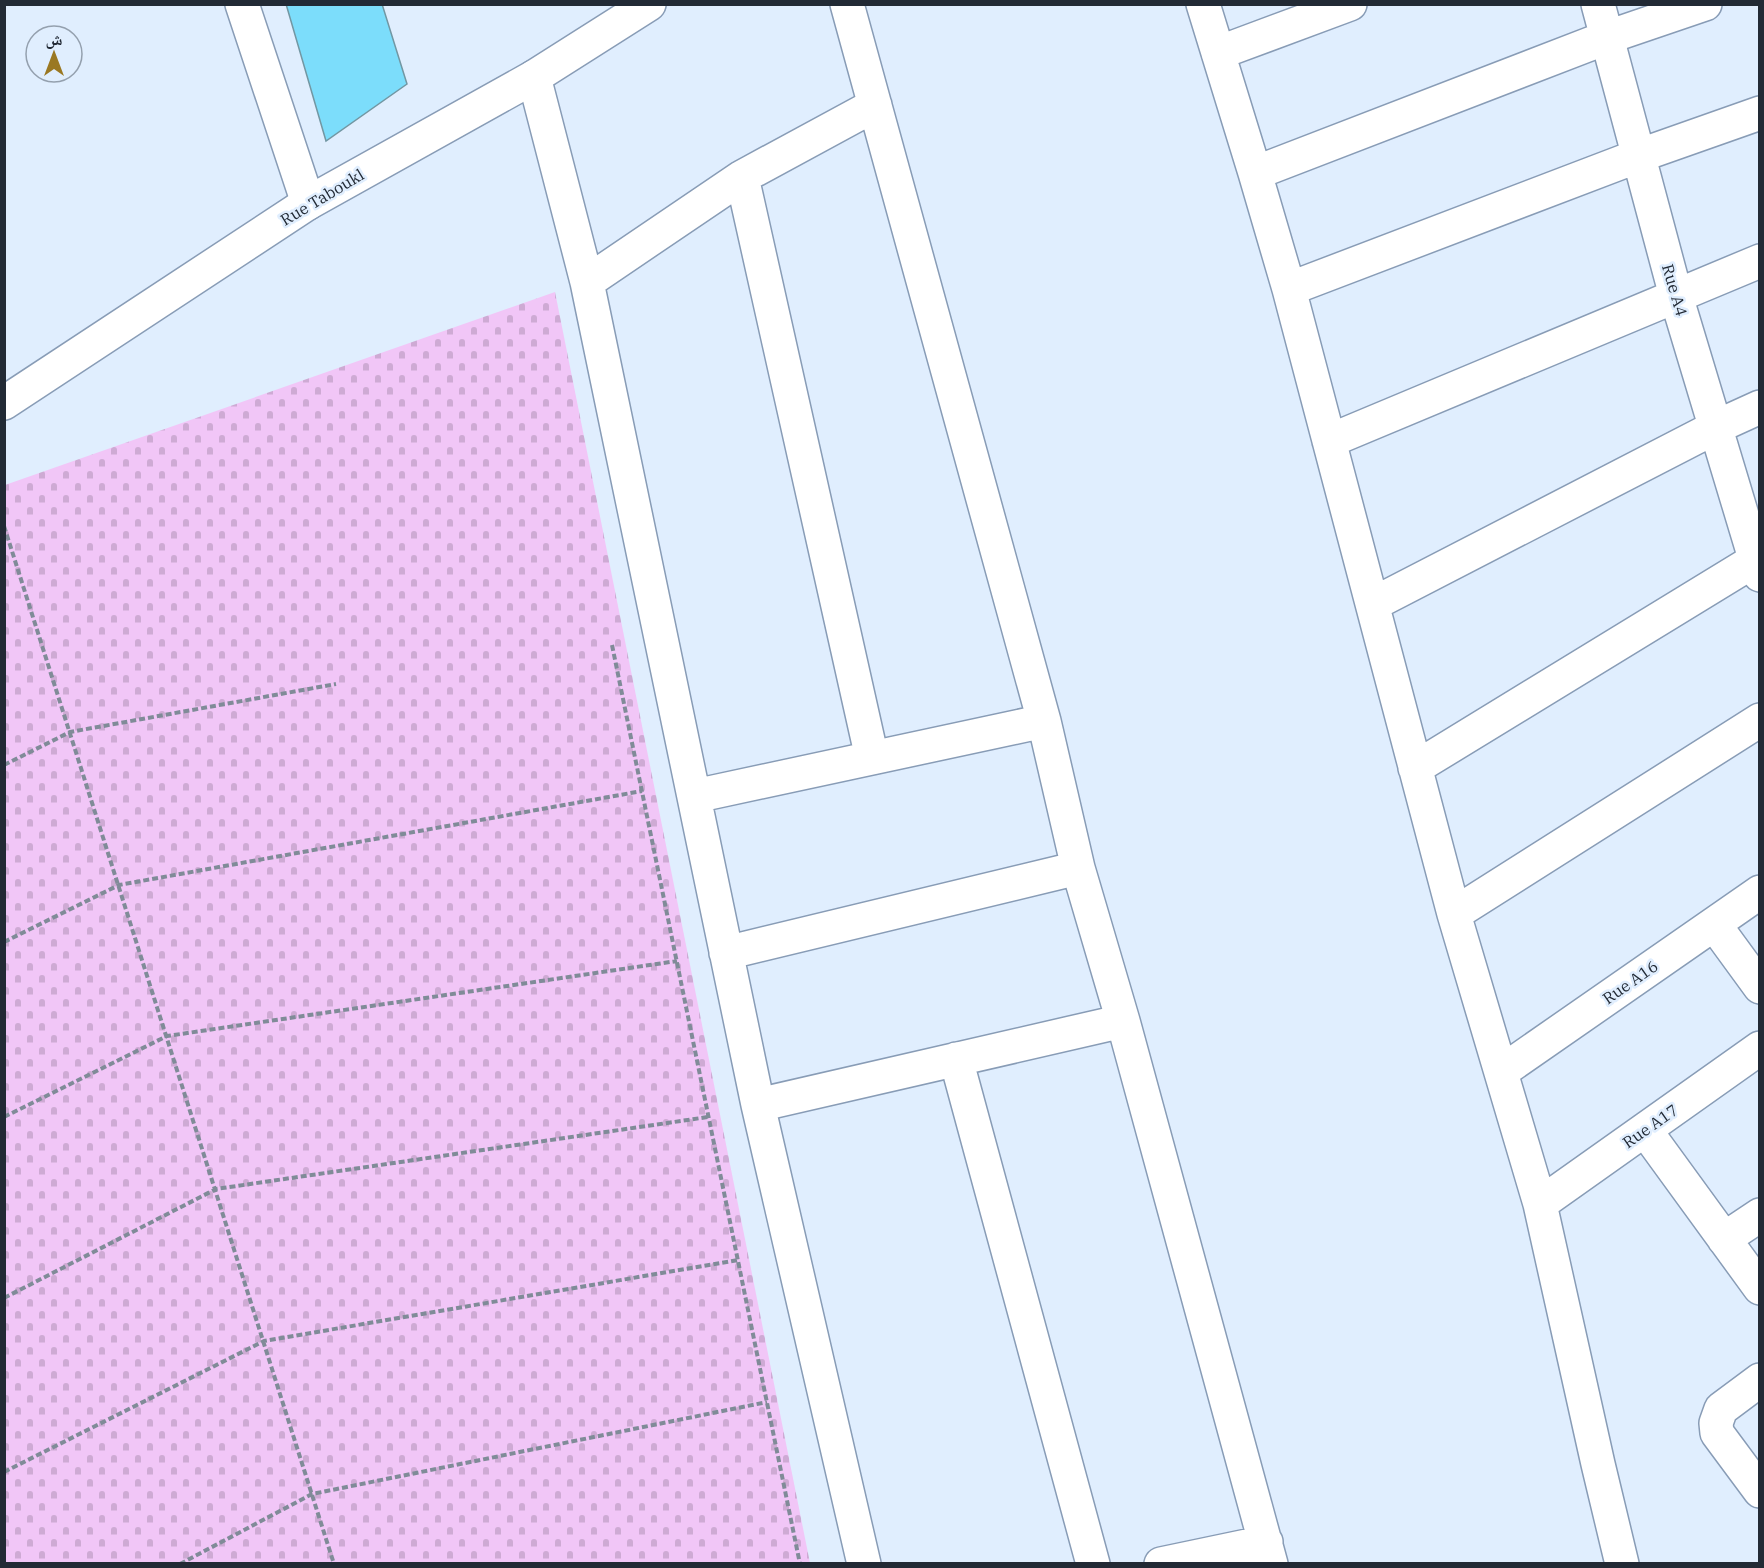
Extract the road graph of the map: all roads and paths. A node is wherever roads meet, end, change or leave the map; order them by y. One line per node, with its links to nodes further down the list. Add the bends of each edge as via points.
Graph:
1 (242, 4): 16 (street)
2 (649, 4): 10 (street, Rue Taboukl)
3 (847, 4): 11 (street)
4 (1203, 4): 9 (street)
5 (1350, 4): 9 (street)
6 (1598, 4): 8 (street, Rue A4)
7 (1705, 4): 8 (street)
8 (1608, 37): 13 (street, Rue A4); 14 (street)
9 (1218, 53): 14 (street)
10 (534, 77): 16 (street, Rue Taboukl); 18 (street)
11 (875, 105): 15 (street); 31 (street)
12 (1760, 113): 13 (street)
13 (1638, 156): 19 (street); 20 (street, Rue A4)
14 (1256, 173): 19 (street)
15 (742, 177): 18 (street); 33 (street)
16 (308, 203): 21 (street, Rue Taboukl)
17 (1760, 261): 20 (street)
18 (586, 282): 37 (street)
19 (1289, 289): 24 (street)
20 (1676, 296): 23 (street, Rue A4); 24 (street)
21 (4, 403)
22 (1760, 407): 23 (street)
23 (1716, 427): 26 (street, Rue A4); 27 (street)
24 (1329, 441): 27 (street)
25 (4, 526): 32 (path)
26 (1758, 563): 35 (street)
27 (1372, 604): 35 (street)
28 (612, 645): 36 (path)
29 (336, 684): 32 (path)
30 (1760, 720): 41 (street)
31 (1044, 721): 33 (street); 38 (street)
32 (70, 732): 34 (path); 39 (path)
33 (872, 758): 37 (street)
34 (4, 765)
35 (1415, 768): 41 (street)
36 (642, 791): 39 (path); 45 (path)
37 (695, 796): 44 (street)
38 (1078, 868): 44 (street); 47 (street)
39 (119, 885): 43 (path); 48 (path)
40 (1760, 892): 42 (street, Rue A16)
41 (1454, 914): 51 (street)
42 (1714, 924): 46 (street); 51 (street, Rue A16)
43 (4, 942)
44 (726, 952): 52 (street)
45 (677, 961): 48 (path); 54 (path)
46 (1760, 987)
47 (1123, 1021): 50 (street); 69 (street)
48 (167, 1036): 53 (path); 56 (path)
49 (1760, 1048): 55 (street, Rue A17)
50 (956, 1059): 52 (street); 74 (street)
51 (1501, 1072): 57 (street)
52 (758, 1105): 73 (street)
53 (4, 1117)
54 (708, 1117): 56 (path); 60 (path)
55 (1645, 1130): 57 (street, Rue A17); 59 (street)
56 (216, 1189): 62 (path); 63 (path)
57 (1540, 1204): 76 (street)
58 (1760, 1215): 59 (street)
59 (1724, 1239): 61 (street)
60 (738, 1260): 63 (path); 65 (path)
61 (1760, 1288)
62 (4, 1298)
63 (264, 1341): 66 (path); 68 (path)
64 (1760, 1380): 67 (street, via 1721,1409 1716,1423 1717,1433)
65 (767, 1402): 68 (path); 72 (path)
66 (4, 1472)
67 (1760, 1491)
68 (312, 1494): 70 (path); 71 (path)
69 (1268, 1553): 75 (street)
70 (180, 1563)
71 (334, 1563)
72 (800, 1563)
73 (864, 1563)
74 (1093, 1563)
75 (1161, 1563)
76 (1622, 1563)

